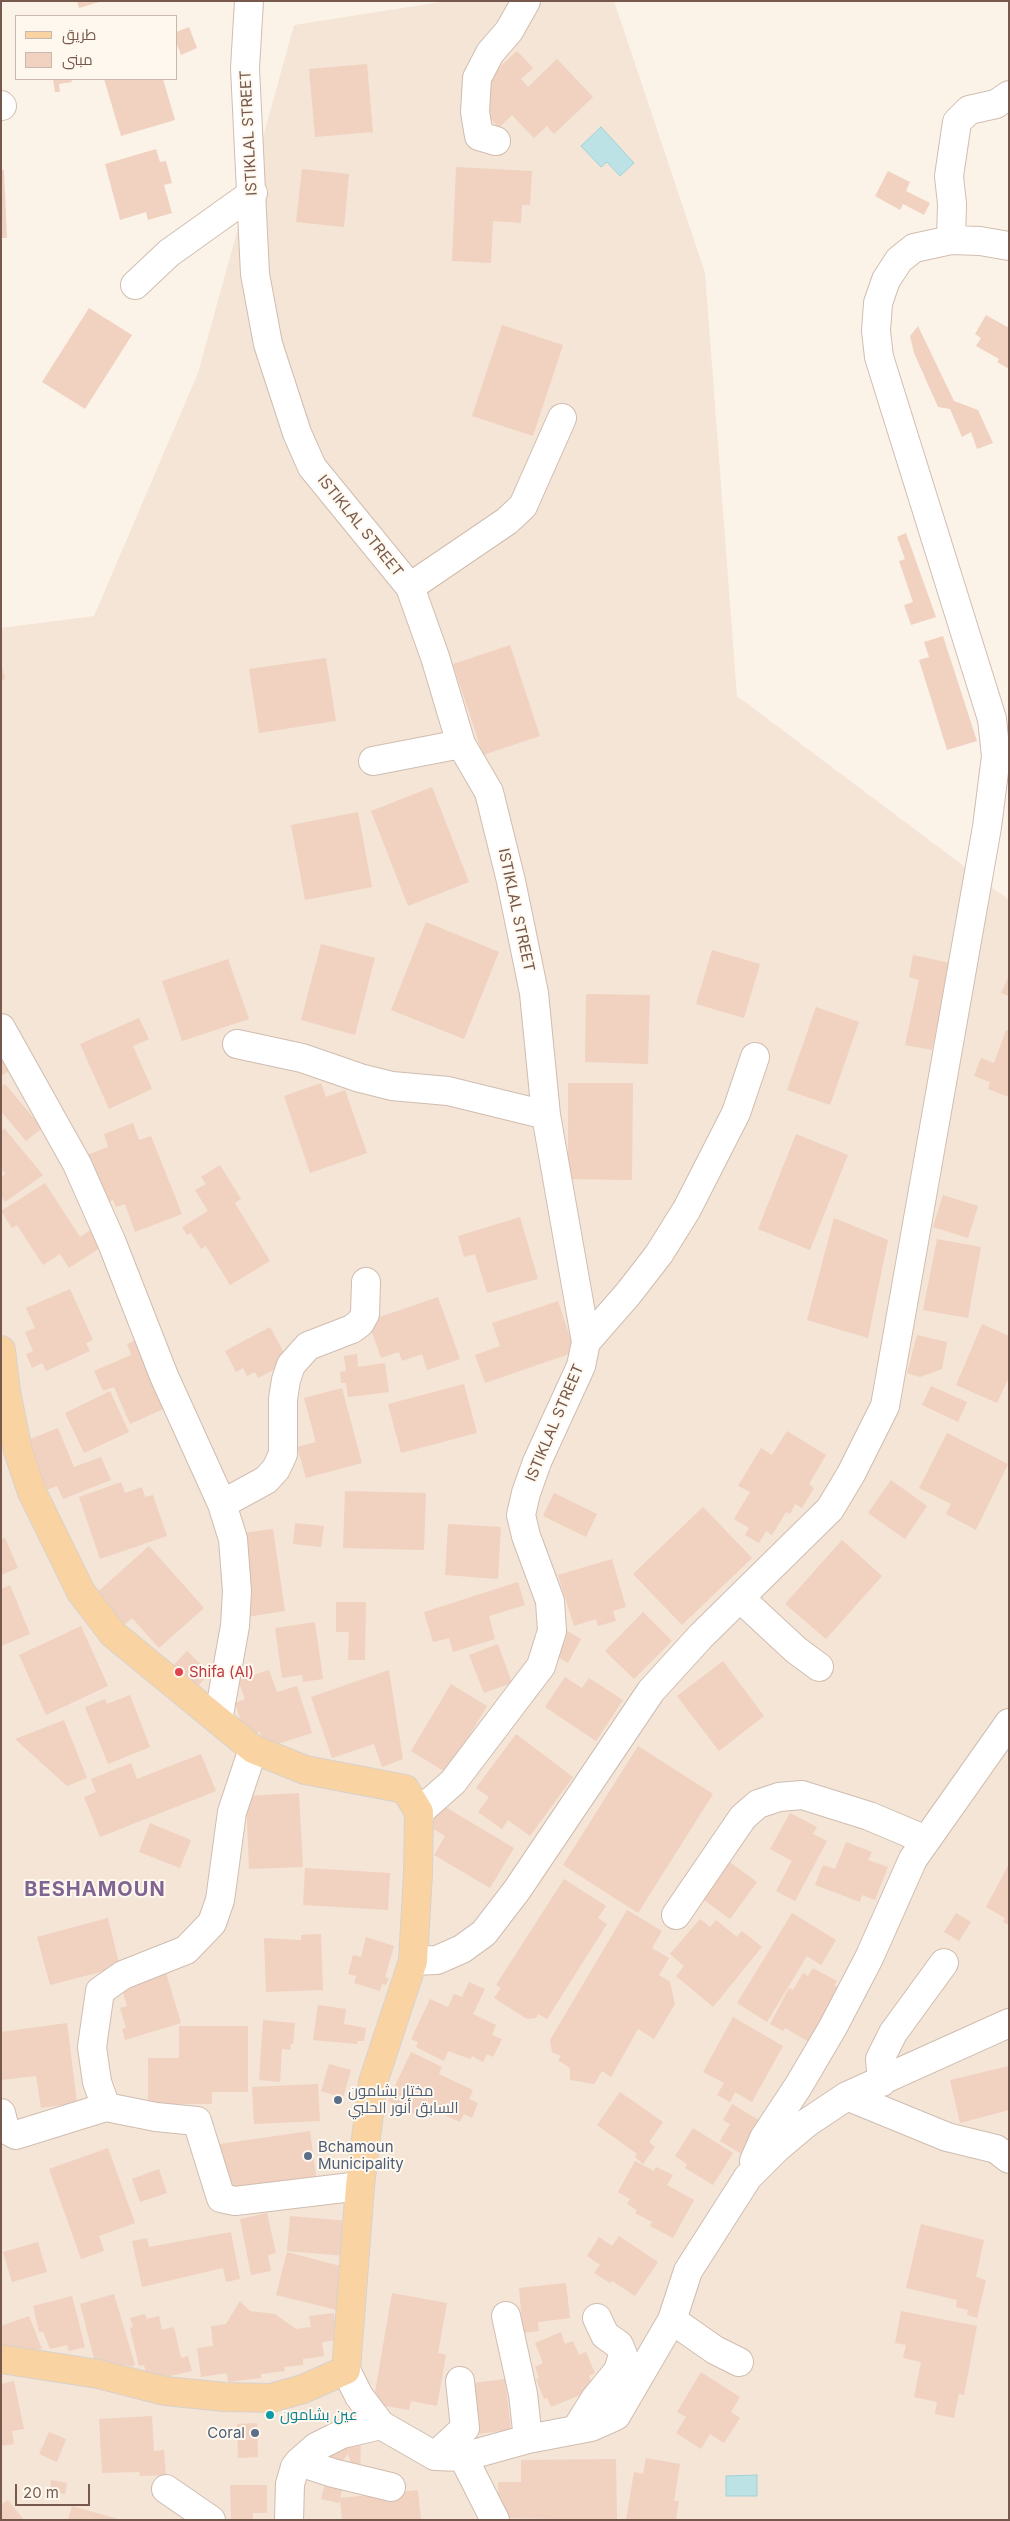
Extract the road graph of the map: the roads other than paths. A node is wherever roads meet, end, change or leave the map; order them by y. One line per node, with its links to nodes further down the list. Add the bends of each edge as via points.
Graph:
1 (249, 1): 5 (street, ISTIKLAL STREET, via 245,68)
2 (526, 1): 4 (street, via 477,78 475,112 479,136)
3 (1009, 95): 6 (street, via 996,104 969,110 957,122 949,176)
4 (496, 141)
5 (253, 193): 8 (street, via 169,253); 10 (street, ISTIKLAL STREET, via 255,274 268,344 297,432 312,467)
6 (951, 240): 7 (street); 21 (street, via 914,248 899,260 886,280 878,303 876,331 891,402 992,719 996,756 987,827 885,1406 852,1474 830,1509)
7 (1009, 246)
8 (135, 285)
9 (562, 418): 10 (street, via 523,506 507,521)
10 (410, 587): 11 (street, ISTIKLAL STREET, via 435,657)
11 (460, 744): 12 (street); 16 (street, ISTIKLAL STREET, via 489,792 511,881 534,993)
12 (373, 761)
13 (1, 1028): 20 (street, via 78,1164 164,1376)
14 (237, 1044): 16 (street, via 302,1058 392,1086 448,1091)
15 (755, 1057): 18 (street, via 736,1113 687,1209 648,1267)
16 (546, 1115): 18 (street, ISTIKLAL STREET)
17 (366, 1282): 20 (street, via 365,1314 360,1322 352,1329 308,1346 291,1365 283,1400 283,1454 276,1469 266,1480)
18 (586, 1342): 26 (street, ISTIKLAL STREET, via 581,1366 537,1462 521,1516 550,1601 552,1631 541,1666 453,1782)
19 (1, 1350): 23 (main road, via 6,1392 21,1459 32,1492 81,1592 113,1634)
20 (222, 1504): 23 (street, via 233,1539 237,1591 235,1626)
21 (740, 1598): 22 (street); 29 (street, via 651,1691 518,1890 484,1933 462,1949 437,1960)
22 (819, 1667)
23 (218, 1720): 25 (main road)
24 (1009, 1723): 27 (street)
25 (254, 1749): 26 (main road, via 305,1770 405,1789); 34 (street, via 232,1812 220,1900 212,1923 186,1950 122,1976 100,1991 92,2047 97,2082)
26 (419, 1812): 29 (main road)
27 (926, 1840): 28 (street, via 869,1816 802,1795 779,1797 758,1804 743,1817); 37 (street, via 913,1859 869,1958 833,2027 764,2138)
28 (676, 1915)
29 (413, 1961): 38 (main road, via 373,2082)
30 (944, 1963): 32 (street, via 893,2033 880,2059)
31 (1009, 2023): 32 (street)
32 (882, 2082): 33 (street)
33 (847, 2096): 36 (street, via 946,2137 996,2149); 37 (street, via 808,2122)
34 (106, 2107): 35 (street, via 16,2135 6,2129); 38 (street, via 197,2121 221,2198 235,2201)
35 (1, 2114)
36 (1009, 2159)
37 (748, 2177): 41 (street, via 688,2271)
38 (360, 2186): 44 (main road)
39 (506, 2316): 48 (street, via 523,2394)
40 (597, 2318): 47 (street, via 605,2335 619,2344 623,2355 618,2371)
41 (672, 2320): 43 (street, via 714,2350); 47 (street, via 616,2416)
42 (1, 2359): 44 (main road, via 225,2398 271,2398 303,2389)
43 (739, 2362)
44 (346, 2370): 46 (street, via 359,2396)
45 (460, 2381): 49 (street, via 465,2428)
46 (381, 2425): 49 (street); 51 (street, via 342,2434 316,2447)
47 (577, 2428): 48 (street)
48 (528, 2439): 50 (street)
49 (435, 2456): 50 (street)
50 (462, 2457): 56 (street)
51 (299, 2462): 52 (street); 55 (street, via 290,2484)
52 (391, 2487)
53 (166, 2489): 54 (street)
54 (211, 2520)
55 (289, 2520)
56 (495, 2520)

